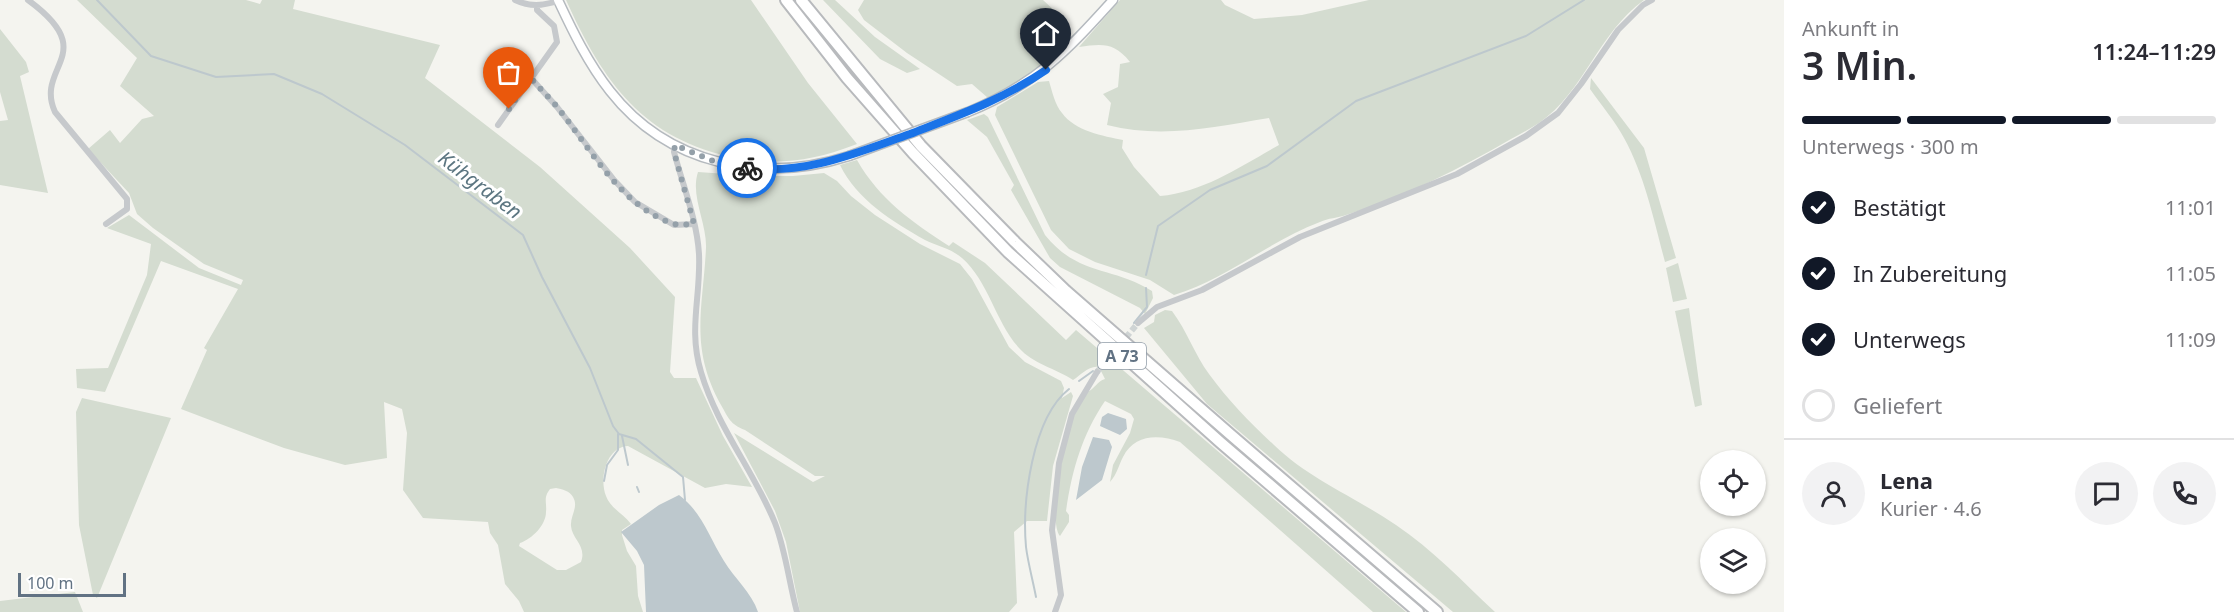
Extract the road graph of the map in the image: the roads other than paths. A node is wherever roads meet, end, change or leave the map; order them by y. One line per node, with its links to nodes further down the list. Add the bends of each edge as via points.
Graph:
1 (28, 0): 13 (street, via 53,22 64,41 51,92 56,112 127,198 127,209)
2 (515, 0): 8 (street)
3 (558, 0): 8 (street); 12 (street, via 586,56 612,93 630,112)
4 (786, 0): 19 (highway, A 73, via 913,153 1008,252)
5 (801, 0): 20 (highway, A 73, via 921,146 1024,251)
6 (1113, 0): 12 (street, bridge, via 1046,70 1016,90 849,156 808,167 765,170 718,163)
7 (1652, 0): 15 (street, via 1618,30 1558,113 1526,136 1457,174 1300,237 1202,290 1157,307)
8 (540, 5): 9 (street, via 537,9 554,26 556,42)
9 (530, 77): 10 (street, via 504,66); 11 (street); 14 (street, via 635,202 674,225)
10 (490, 84)
11 (498, 125)
12 (675, 145): 14 (street)
13 (106, 224)
14 (694, 224): 17 (street, via 699,258 694,331 700,371 720,423 775,524)
15 (1138, 323)
16 (1097, 372): 18 (street, via 1076,403 1059,463 1052,530 1061,588)
17 (797, 612)
18 (1057, 612)
19 (1418, 612)
20 (1437, 612)

